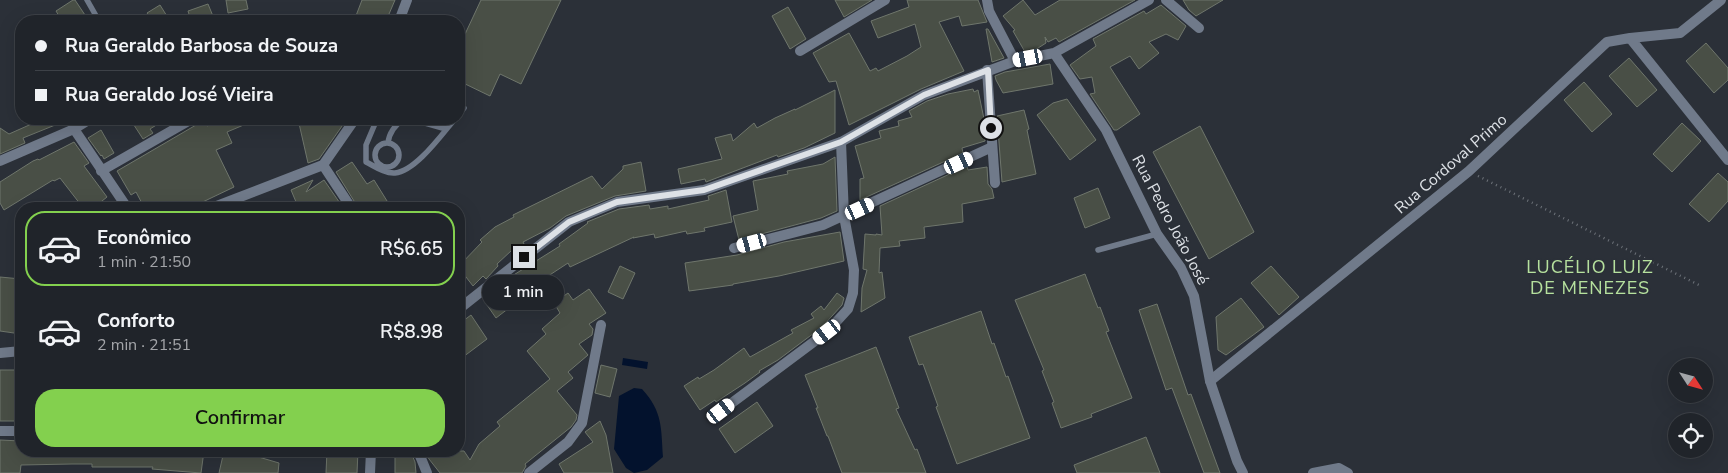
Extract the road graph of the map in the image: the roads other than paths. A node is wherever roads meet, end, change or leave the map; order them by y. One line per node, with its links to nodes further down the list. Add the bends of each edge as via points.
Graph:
1 (87, 0): 8 (lane)
2 (407, 0): 9 (street)
3 (884, 0): 12 (street)
4 (988, 0): 14 (street, via 989,11)
5 (1149, 0): 13 (street)
6 (1166, 0): 10 (street)
7 (1722, 0): 11 (street, Rua Cordoval Primo, via 1680,33)
8 (96, 15)
9 (401, 15)
10 (1199, 28)
11 (1630, 38): 28 (street); 44 (street, Rua Cordoval Primo, via 1607,42 1469,171)
12 (800, 51)
13 (1054, 53): 14 (street); 37 (street, Rua Pedro João José, via 1106,130)
14 (1015, 61): 15 (street)
15 (988, 70): 25 (street, via 924,95); 27 (street)
16 (81, 125): 24 (street)
17 (182, 125): 31 (street)
18 (351, 125): 30 (street)
19 (374, 125): 23 (lane, via 366,145 366,162 394,173 412,166)
20 (396, 125): 26 (lane, via 389,135)
21 (432, 125): 23 (lane)
22 (450, 125): 23 (lane)
23 (446, 129)
24 (74, 130): 29 (street); 31 (street)
25 (841, 142): 36 (street); 40 (street, via 704,190 617,202 569,222)
26 (388, 143): 26 (lane, via 397,149 399,156 393,166 386,168 378,164 375,152)
27 (992, 148): 32 (street); 36 (street)
28 (1728, 160)
29 (0, 162)
30 (323, 165): 34 (street); 35 (street)
31 (101, 171): 33 (street)
32 (995, 183)
33 (123, 202)
34 (227, 202)
35 (347, 202)
36 (844, 216): 38 (street, via 823,225); 45 (street, via 854,270 853,293 848,309 827,332)
37 (1157, 234): 39 (lane); 44 (street, Rua Pedro João José, via 1181,268 1194,296)
38 (734, 248)
39 (1098, 250)
40 (465, 305)
41 (601, 325): 52 (street, via 582,423 568,442)
42 (15, 352): 43 (street)
43 (0, 353)
44 (1210, 381): 53 (street, Rua Pedro João José)
45 (721, 411)
46 (0, 431): 47 (street)
47 (15, 431)
48 (371, 457): 50 (street)
49 (420, 457): 51 (street)
50 (370, 473)
51 (427, 473)
52 (529, 473)
53 (1243, 473)
54 (1313, 473): 55 (street, via 1339,468)
55 (1348, 473)

